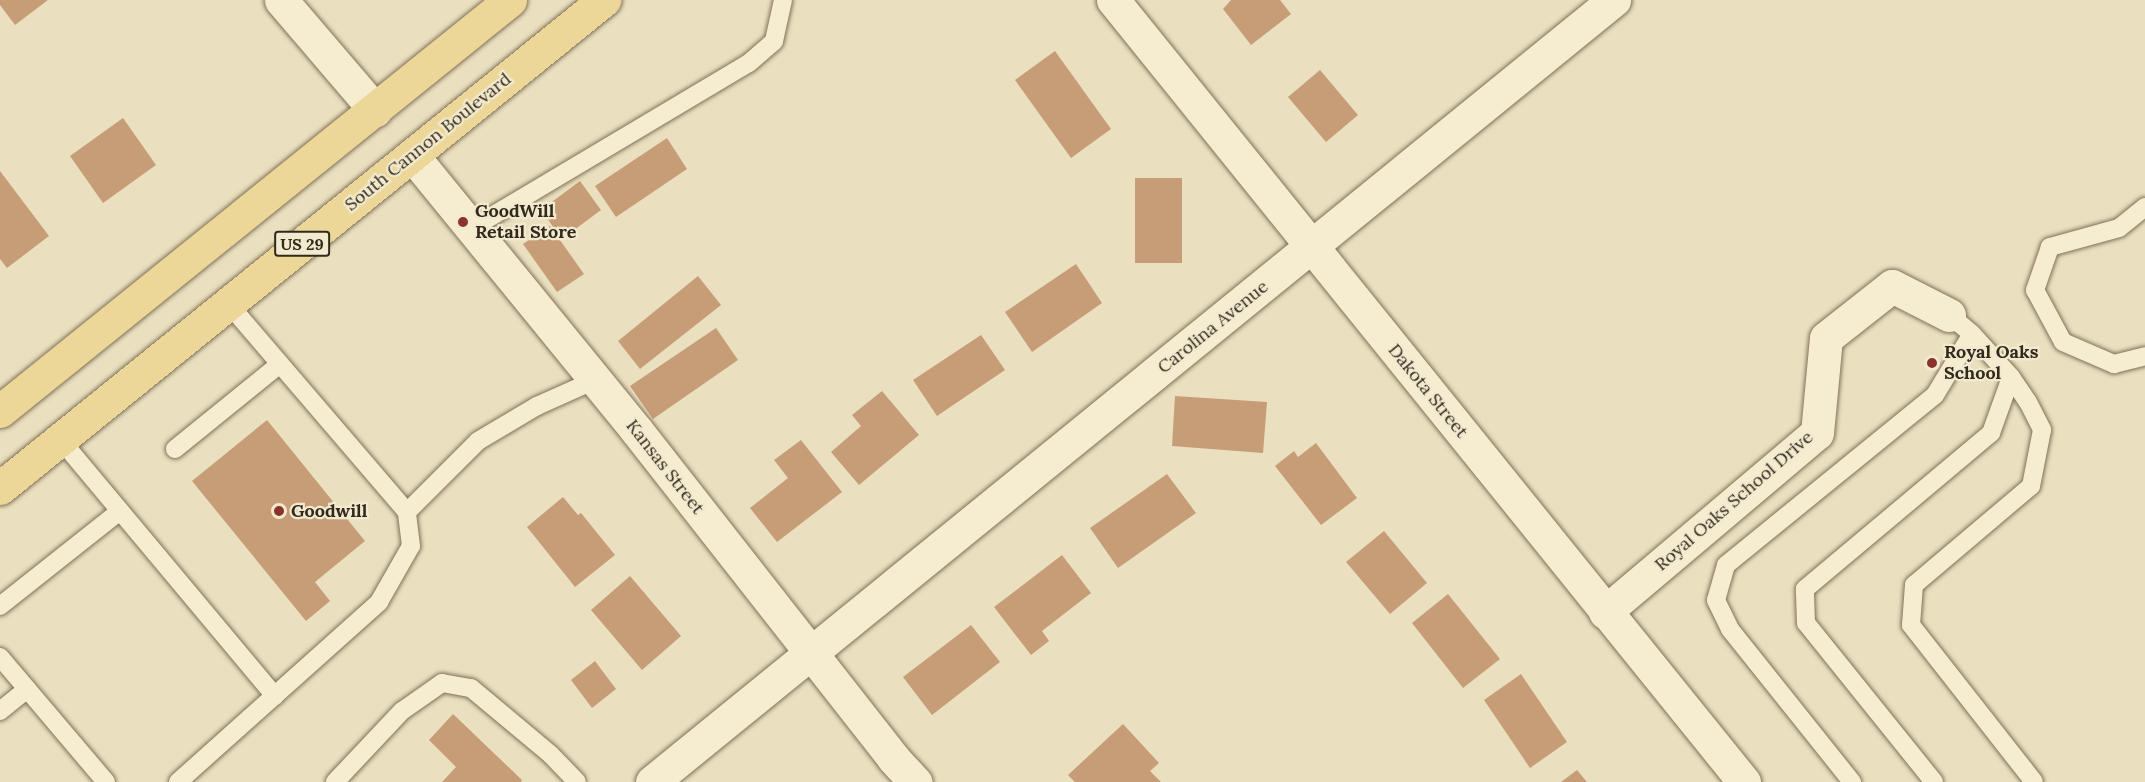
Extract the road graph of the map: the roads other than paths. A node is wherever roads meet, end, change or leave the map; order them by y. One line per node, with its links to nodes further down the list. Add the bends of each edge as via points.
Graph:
1 (280, 0): 7 (street)
2 (510, 0): 7 (main road)
3 (604, 0): 8 (main road, South Cannon Boulevard / US 29)
4 (783, 0): 10 (lane, via 774,40 749,63)
5 (1113, 0): 11 (street, Dakota Street)
6 (1614, 0): 11 (street, Carolina Avenue)
7 (375, 110): 18 (main road)
8 (412, 155): 10 (street, Kansas Street); 12 (main road, South Cannon Boulevard / US 29)
9 (2145, 207): 14 (lane, via 2119,228 2050,247 2035,290 2063,342 2114,364)
10 (472, 228): 17 (street, Kansas Street)
11 (1312, 247): 25 (street, Dakota Street); 26 (street, Carolina Avenue)
12 (228, 303): 15 (lane); 19 (main road, South Cannon Boulevard / US 29)
13 (1960, 324): 16 (lane); 25 (street, Royal Oaks School Drive, via 1892,286 1826,338 1817,433); 38 (lane, via 1935,394 1726,564 1716,600 1730,629)
14 (2145, 356)
15 (280, 364): 20 (lane); 23 (lane)
16 (2011, 376): 39 (lane, via 1991,433 1805,589 1806,623); 40 (lane, via 2042,430 2031,486 1914,585 1911,625)
17 (595, 380): 23 (lane, via 537,406 478,441); 26 (street, Kansas Street)
18 (0, 411)
19 (60, 439): 21 (main road, South Cannon Boulevard / US 29); 22 (lane)
20 (176, 449)
21 (0, 488)
22 (120, 511): 24 (lane); 29 (lane)
23 (407, 512): 29 (lane, via 411,546 380,602)
24 (0, 606)
25 (1605, 612): 37 (street, Dakota Street)
26 (809, 652): 35 (street, Carolina Avenue); 36 (street, Kansas Street)
27 (0, 657): 28 (lane)
28 (27, 689): 30 (lane); 31 (lane)
29 (275, 696): 32 (lane)
30 (0, 711)
31 (106, 782)
32 (178, 782)
33 (335, 782): 34 (lane, via 402,711 442,683 471,687)
34 (577, 782)
35 (652, 782)
36 (915, 782)
37 (1744, 782)
38 (1852, 782)
39 (1934, 782)
40 (2034, 782)

